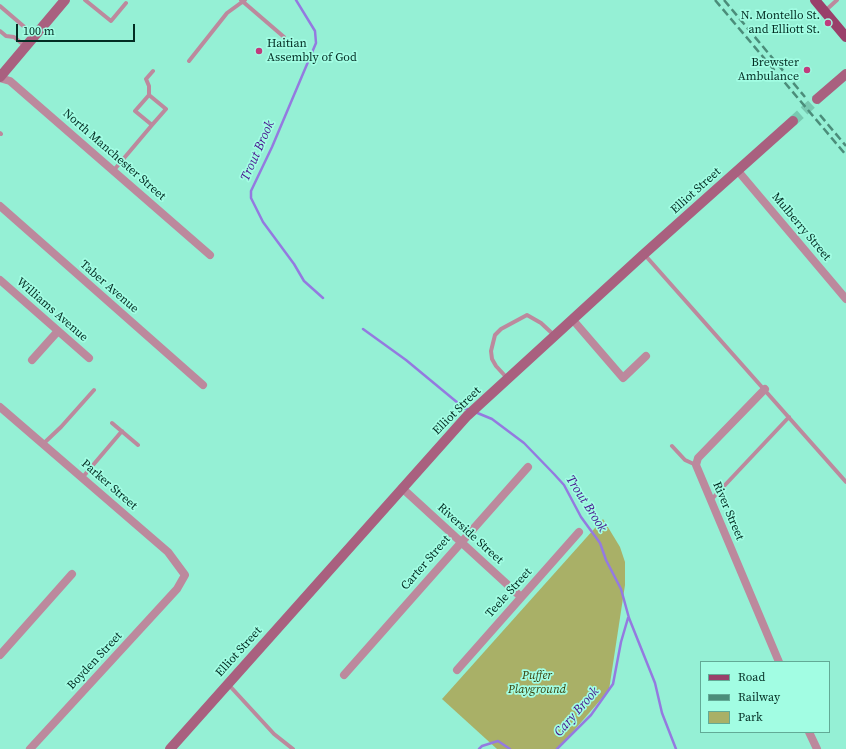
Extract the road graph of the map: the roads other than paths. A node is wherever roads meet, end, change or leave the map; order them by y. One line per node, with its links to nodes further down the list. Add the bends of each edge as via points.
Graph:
1 (65, 0): 10 (street)
2 (85, 0): 6 (lane, via 111,21)
3 (815, 0): 8 (main road)
4 (837, 0): 8 (lane)
5 (243, 1): 11 (lane); 14 (lane, via 227,13)
6 (126, 3)
7 (0, 6): 10 (lane)
8 (824, 11): 12 (main road)
9 (0, 31): 13 (lane, via 6,36 14,37)
10 (35, 36): 13 (street)
11 (284, 37)
12 (846, 37)
13 (26, 47): 17 (street)
14 (189, 61)
15 (153, 71): 18 (lane, via 146,79)
16 (846, 74): 19 (street)
17 (0, 77): 22 (street, North Manchester Street, via 10,81)
18 (149, 95): 21 (lane, via 166,109); 21 (lane, via 135,112)
19 (818, 99)
20 (793, 121): 23 (street, Elliot Street)
21 (152, 125): 22 (lane)
22 (114, 170): 26 (street, North Manchester Street)
23 (738, 171): 25 (street, Elliot Street); 28 (street, Mulberry Street)
24 (0, 206): 36 (street, Taber Avenue)
25 (644, 254): 29 (street, Elliot Street); 37 (lane)
26 (210, 255)
27 (0, 280): 30 (street, Williams Avenue)
28 (846, 299)
29 (573, 320): 31 (street, Elliot Street); 32 (street, via 623,378)
30 (58, 331): 33 (street, Williams Avenue); 34 (street)
31 (555, 337): 35 (street, Elliot Street); 35 (lane, via 541,323 527,315 500,329 492,343 492,355 496,366)
32 (646, 356)
33 (89, 358)
34 (32, 360)
35 (508, 379): 50 (street, Elliot Street, via 467,416)
36 (203, 385)
37 (765, 389): 40 (lane); 46 (street, via 698,458)
38 (94, 390): 43 (lane)
39 (0, 407): 43 (street, Parker Street)
40 (789, 417): 49 (lane); 51 (lane)
41 (112, 423): 42 (lane)
42 (122, 431): 44 (lane); 48 (lane)
43 (43, 444): 48 (street, Parker Street)
44 (138, 445)
45 (672, 446): 46 (lane, via 685,460)
46 (696, 464): 51 (street, River Street)
47 (528, 467): 53 (street, Carter Street)
48 (82, 478): 55 (street, Parker Street, via 168,552 185,575)
49 (846, 482)
50 (402, 488): 53 (street, Riverside Street); 61 (street, Elliot Street)
51 (710, 501): 58 (street, River Street)
52 (579, 532): 56 (street, Teele Street)
53 (460, 542): 56 (street, Riverside Street); 60 (street, Carter Street)
54 (72, 574): 57 (street)
55 (177, 589): 63 (street, Boyden Street)
56 (521, 597): 59 (street, Teele Street)
57 (0, 655)
58 (779, 661)
59 (457, 670)
60 (344, 675)
61 (228, 684): 64 (street, Elliot Street); 65 (lane, via 274,734)
62 (809, 733): 66 (street)
63 (30, 749)
64 (170, 749)
65 (293, 749)
66 (817, 749)

